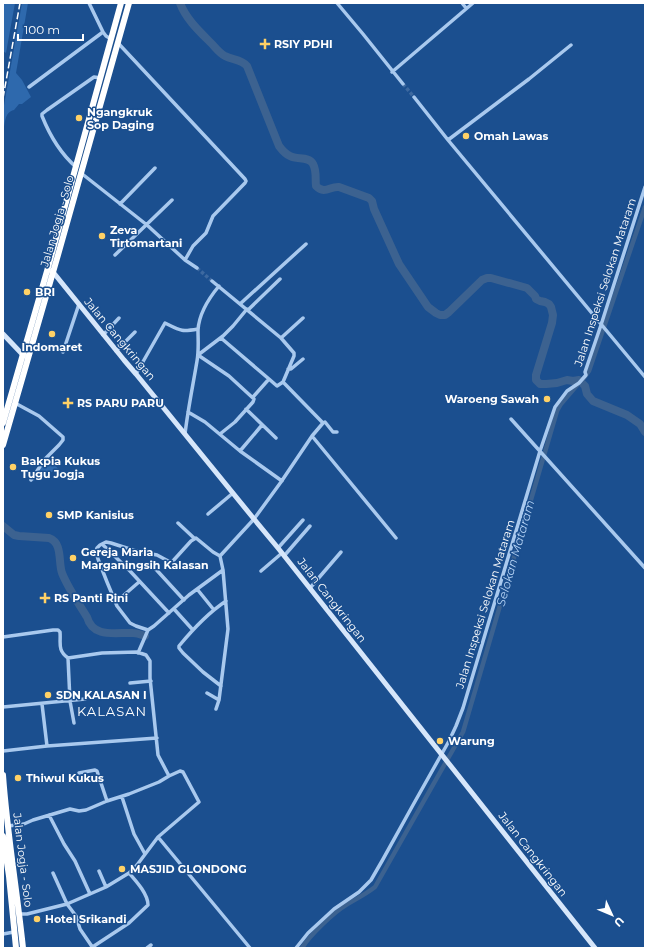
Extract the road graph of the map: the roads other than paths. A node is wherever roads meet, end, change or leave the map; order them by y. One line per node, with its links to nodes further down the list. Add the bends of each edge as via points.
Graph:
1 (89, 3): 10 (street)
2 (121, 3): 8 (highway, Jalan Jogja - Solo)
3 (129, 3): 9 (highway, Jalan Jogja - Solo)
4 (337, 3): 14 (street)
5 (462, 3): 7 (street)
6 (473, 3): 7 (street)
7 (466, 8): 14 (street)
8 (117, 18): 9 (highway); 11 (highway, Jalan Jogja - Solo)
9 (124, 19): 12 (highway, Jalan Jogja - Solo)
10 (103, 32): 11 (street); 17 (street)
11 (112, 39): 15 (highway, Jalan Jogja - Solo)
12 (118, 43): 22 (highway, Jalan Jogja - Solo); 29 (street, via 246,181 213,216 206,233 193,246)
13 (571, 45): 19 (street)
14 (392, 72): 16 (street)
15 (100, 78): 20 (highway, Jalan Jogja - Solo); 20 (street, via 94,78 42,114 56,145)
16 (403, 84)
17 (29, 88)
18 (414, 97): 19 (street)
19 (448, 140): 40 (street)
20 (76, 167): 31 (highway, Jalan Jogja - Solo)
21 (155, 168): 25 (street)
22 (81, 173): 25 (street); 31 (highway, Jalan Jogja - Solo)
23 (645, 187): 40 (street, Jalan Inspeksi Selokan Mataram)
24 (172, 200): 26 (street)
25 (120, 204): 26 (street)
26 (147, 225): 28 (street); 29 (street)
27 (306, 244): 36 (street)
28 (115, 255)
29 (185, 260): 30 (street)
30 (197, 268)
31 (50, 271): 35 (main road, Jalan Cangkringan); 50 (highway, Jalan Jogja - Solo)
32 (280, 279): 37 (street)
33 (212, 281): 34 (street)
34 (219, 286): 36 (street); 41 (street, via 205,307)
35 (79, 304): 44 (main road, Jalan Cangkringan); 48 (street)
36 (240, 304): 37 (street)
37 (247, 310): 45 (street); 46 (street)
38 (119, 318): 44 (street)
39 (303, 318): 46 (street)
40 (602, 325): 54 (street); 72 (street, Jalan Inspeksi Selokan Mataram, via 584,372 586,375 567,391 555,407)
41 (198, 329): 49 (street); 53 (street, via 180,331 165,323)
42 (135, 332): 47 (street)
43 (3, 334): 50 (main road)
44 (103, 335): 47 (main road, Jalan Cangkringan)
45 (221, 338): 49 (street); 55 (street)
46 (281, 338): 52 (street, via 294,352)
47 (116, 351): 53 (main road, Jalan Cangkringan)
48 (63, 352)
49 (198, 355): 57 (street, via 229,376); 60 (street)
50 (26, 356): 58 (highway, Jalan Jogja - Solo); 62 (highway, Jalan Jogja - Solo)
51 (303, 359): 52 (street)
52 (288, 369): 56 (street)
53 (136, 374): 66 (main road, Jalan Cangkringan)
54 (645, 377)
55 (269, 379): 56 (street, via 277,386); 57 (street)
56 (283, 382): 63 (street)
57 (253, 397): 59 (street, via 254,400)
58 (15, 403): 70 (highway, Jalan Jogja - Solo); 73 (street, via 39,416 63,437 60,445 48,456)
59 (246, 409): 64 (street); 67 (street)
60 (188, 412): 66 (street); 67 (street)
61 (512, 419): 72 (street)
62 (3, 423)
63 (323, 423): 65 (street, via 325,422 333,432); 68 (street)
64 (262, 425): 69 (street); 71 (street)
65 (337, 432)
66 (185, 434): 75 (main road, Jalan Cangkringan)
67 (220, 434): 71 (street)
68 (312, 436): 74 (street); 82 (street)
69 (276, 438)
70 (3, 445)
71 (240, 451): 74 (street)
72 (542, 452): 89 (street); 120 (street, Jalan Inspeksi Selokan Mataram, via 463,708)
73 (31, 480)
74 (282, 481): 77 (street)
75 (233, 494): 76 (street); 77 (main road, Jalan Cangkringan)
76 (208, 514)
77 (254, 519): 84 (main road, Jalan Cangkringan); 87 (street)
78 (302, 520): 84 (street)
79 (178, 523): 81 (street)
80 (310, 526): 86 (street)
81 (194, 538): 83 (street, via 172,562 154,554 109,542); 87 (street)
82 (396, 538)
83 (102, 544): 92 (street); 97 (street, via 96,551)
84 (278, 548): 86 (main road, Jalan Cangkringan)
85 (341, 552): 93 (street)
86 (283, 554): 91 (street); 93 (main road, Jalan Cangkringan)
87 (220, 556): 90 (street)
88 (152, 565): 95 (street)
89 (645, 568)
90 (223, 570): 94 (street); 96 (street)
91 (261, 571)
92 (139, 582): 97 (street); 100 (street)
93 (310, 588): 120 (main road, Jalan Cangkringan)
94 (196, 589): 95 (street); 99 (street)
95 (184, 600): 98 (street)
96 (226, 601): 99 (street); 108 (street, via 228,629)
97 (116, 602): 102 (street, via 130,623)
98 (174, 609): 100 (street); 101 (street)
99 (214, 610): 101 (street)
100 (169, 613): 102 (street)
101 (192, 629): 108 (street, via 179,648)
102 (148, 630): 104 (street)
103 (3, 637): 105 (street, via 58,630 62,653)
104 (138, 653): 105 (street, via 102,653); 106 (street, via 146,655 149,659)
105 (68, 658): 112 (street)
106 (151, 681): 107 (street); 117 (street)
107 (130, 683)
108 (221, 686): 111 (street)
109 (206, 693): 111 (street)
110 (85, 699): 112 (street)
111 (219, 700): 115 (street)
112 (70, 701): 113 (street); 116 (street)
113 (42, 704): 114 (street); 118 (street)
114 (3, 707)
115 (216, 709)
116 (74, 724)
117 (156, 738): 118 (street); 123 (street, via 158,755)
118 (47, 746): 119 (street)
119 (3, 751)
120 (442, 755): 147 (street, Jalan Inspeksi Selokan Mataram, via 371,880 356,895 334,909); 148 (main road, Jalan Cangkringan)
121 (79, 773): 125 (street, via 97,771)
122 (3, 775): 127 (highway, Jalan Jogja - Solo)
123 (169, 776): 124 (street); 129 (street, via 183,772 199,802)
124 (122, 797): 125 (street); 130 (street, via 134,834)
125 (106, 801): 126 (street, via 86,810 70,809)
126 (49, 815): 127 (street, via 24,824); 136 (street, via 76,861)
127 (8, 826): 138 (highway, Jalan Jogja - Solo)
128 (3, 836): 134 (highway, Jalan Jogja - Solo)
129 (158, 838): 130 (street); 146 (street)
130 (146, 854): 133 (street)
131 (99, 871): 135 (street)
132 (52, 873): 137 (street)
133 (129, 873): 135 (street); 144 (street, via 148,900 148,905)
134 (6, 876): 139 (highway, Jalan Jogja - Solo)
135 (106, 887): 136 (street)
136 (90, 894): 137 (street)
137 (67, 904): 138 (street); 144 (street)
138 (19, 914): 143 (highway, Jalan Jogja - Solo)
139 (14, 932): 140 (street); 142 (highway, Jalan Jogja - Solo)
140 (3, 934)
141 (150, 945): 145 (street)
142 (16, 948)
143 (23, 948)
144 (92, 948)
145 (147, 948)
146 (250, 948)
147 (296, 948)
148 (595, 948)

